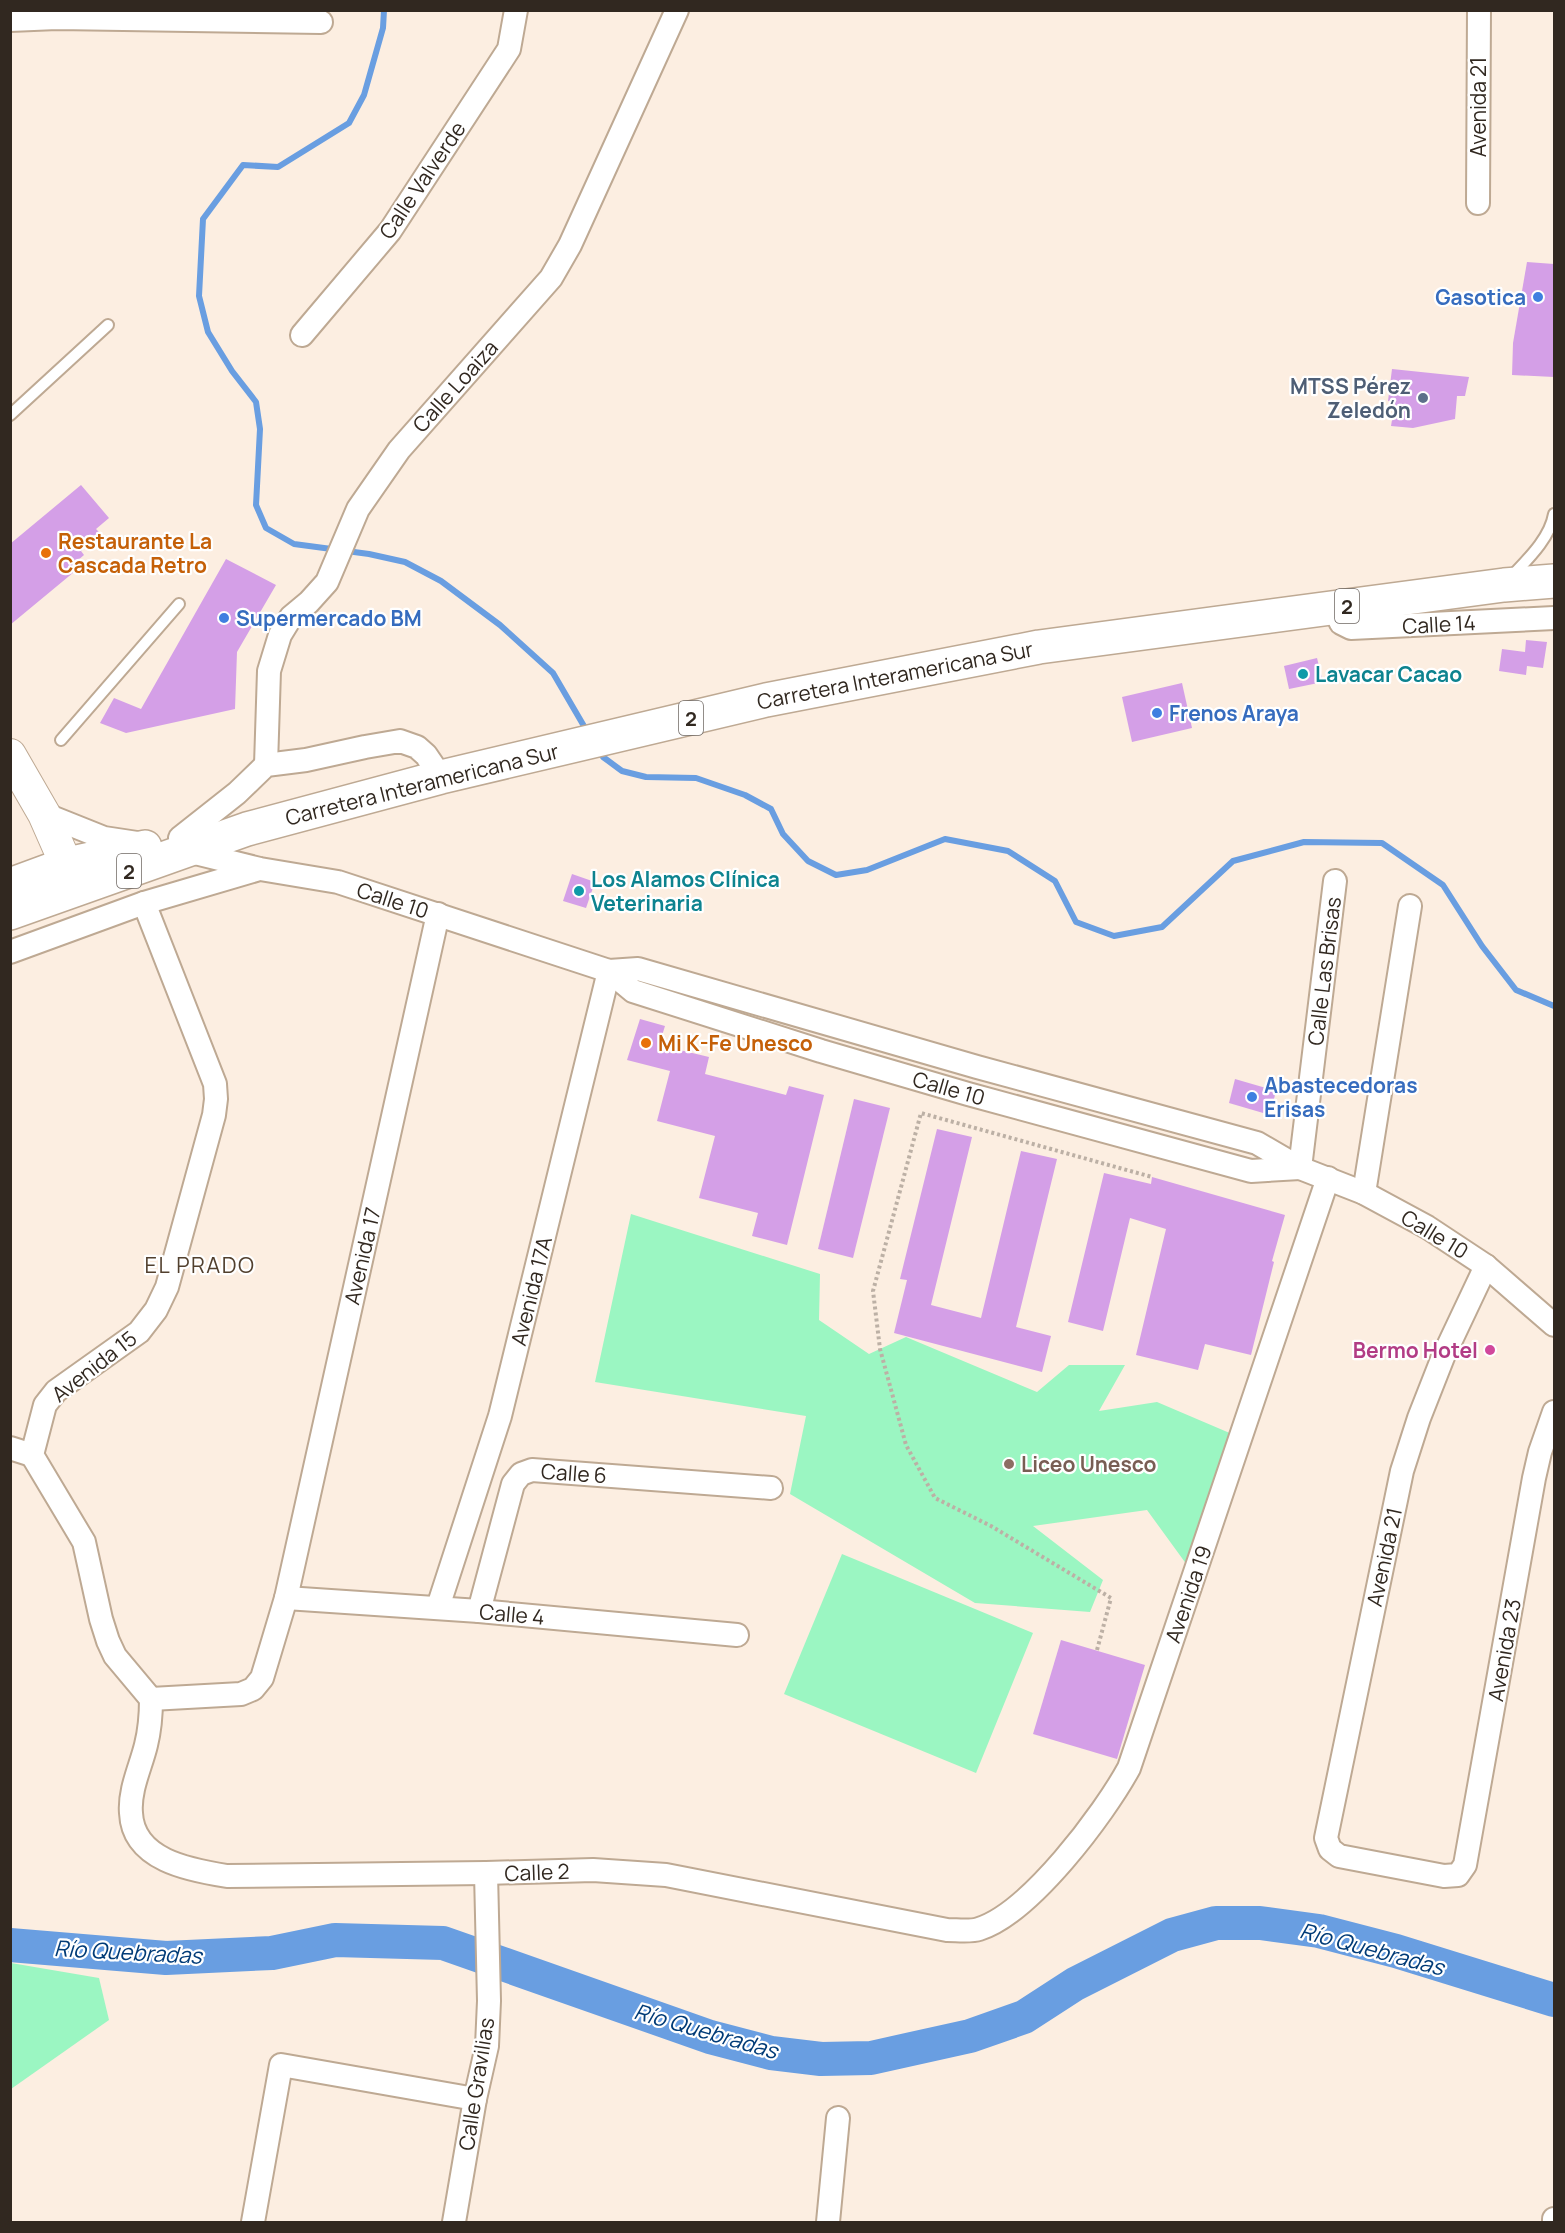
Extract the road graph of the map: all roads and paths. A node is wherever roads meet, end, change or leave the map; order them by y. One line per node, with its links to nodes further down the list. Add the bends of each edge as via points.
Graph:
1 (516, 10): 8 (street, Calle Valverde, via 508,49 390,231)
2 (677, 10): 18 (street, Calle Loaiza, via 570,245 550,278 399,450 358,509 327,582 291,617 280,635 269,671)
3 (1479, 10): 6 (street, Avenida 21)
4 (10, 20): 5 (street)
5 (321, 22)
6 (1478, 203)
7 (108, 325): 9 (lane)
8 (302, 335)
9 (10, 415)
10 (1554, 519): 12 (lane, via 1534,552)
11 (1554, 581): 12 (highway, Carretera Interamericana Sur / 2)
12 (1504, 585): 14 (highway, Carretera Interamericana Sur / 2)
13 (179, 604): 16 (lane)
14 (1334, 608): 15 (street, Calle 14, via 1341,623 1351,628); 19 (highway, Carretera Interamericana Sur / 2, via 1027,649 766,700)
15 (1554, 618)
16 (61, 740)
17 (10, 755): 20 (street)
18 (266, 765): 19 (street, via 400,741 417,747); 21 (street)
19 (441, 777): 21 (highway, Carretera Interamericana Sur / 2)
20 (44, 814): 21 (street, Calle 10, via 104,838); 23 (street)
21 (174, 845): 22 (street, Calle 10); 23 (highway, Carretera Interamericana Sur / 2)
22 (260, 869): 26 (street); 29 (street, Calle 10, via 338,882)
23 (73, 877): 25 (highway, Carretera Interamericana Sur / 2); 28 (highway, Carretera Interamericana Sur / 2)
24 (1335, 881): 32 (street, Calle Las Brisas)
25 (10, 885)
26 (144, 903): 30 (street); 40 (street, Avenida 15, via 215,1084 214,1115 167,1287 156,1310 139,1332 56,1391 45,1405)
27 (1410, 906): 35 (street)
28 (10, 913)
29 (438, 914): 31 (street, Calle 10); 42 (street, Avenida 17)
30 (10, 952)
31 (609, 970): 32 (street, Calle 10, via 633,991 968,1094 1251,1171); 43 (street, Avenida 17A, via 500,1416)
32 (1300, 1168): 34 (street, Calle 10)
33 (1152, 1177): 46 (path, via 921,1113 873,1291 880,1349 906,1445 935,1498 991,1526 1111,1598)
34 (1328, 1178): 35 (street, Calle 10); 50 (street, Avenida 19, via 1129,1768 1114,1796 1042,1884 1003,1917 978,1929)
35 (1364, 1193): 36 (street, Calle 10, via 1427,1227)
36 (1486, 1266): 37 (street, Calle 10); 49 (street, Avenida 21, via 1443,1357 1402,1471 1326,1838 1330,1849 1339,1856)
37 (1554, 1325)
38 (1554, 1413): 49 (street, Avenida 23, via 1534,1479 1466,1865 1458,1875)
39 (10, 1448): 40 (street)
40 (32, 1455): 47 (street, via 84,1542 108,1641)
41 (771, 1488): 44 (street, Calle 6, via 532,1470 521,1474 513,1484)
42 (286, 1598): 43 (street, Calle 4); 47 (street, Avenida 17, via 262,1678 254,1689 241,1694)
43 (438, 1607): 44 (street, Calle 4)
44 (478, 1611): 45 (street, Calle 4)
45 (737, 1635)
46 (1097, 1650)
47 (151, 1698): 48 (street, Calle 2, via 146,1742 130,1812 134,1833 170,1863 226,1876)
48 (486, 1874): 50 (street, Calle 2, via 593,1870 666,1875); 51 (street, Calle Gravilias, via 487,2046)
49 (1444, 1876)
50 (947, 1930)
51 (475, 2099): 53 (street, via 281,2065); 54 (street, Calle Gravilias)
52 (838, 2118): 55 (street)
53 (253, 2223)
54 (453, 2223)
55 (828, 2223)

